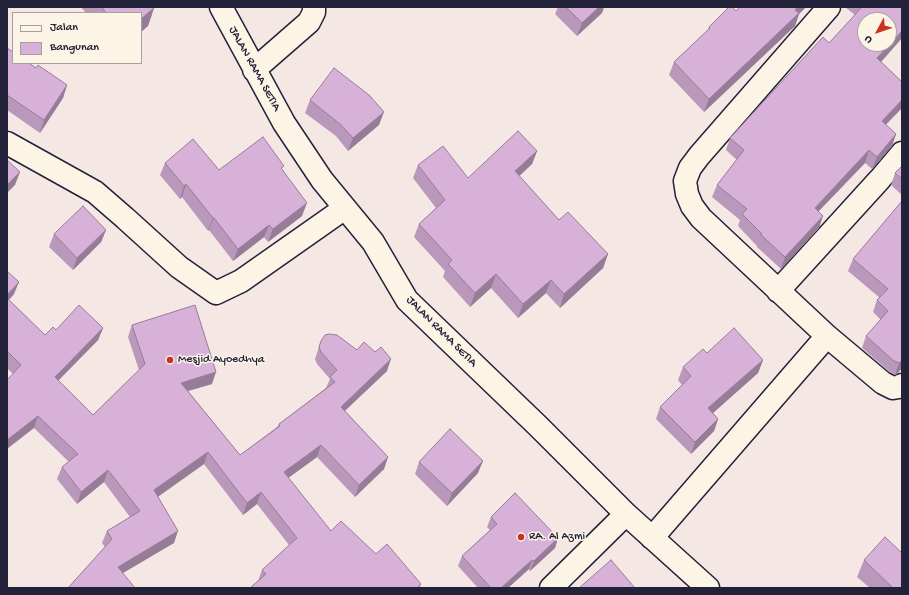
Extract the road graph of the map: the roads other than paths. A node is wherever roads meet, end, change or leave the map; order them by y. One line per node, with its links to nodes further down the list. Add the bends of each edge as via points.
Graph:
1 (221, 7): 4 (street, JALAN RAMA SETIA)
2 (314, 7): 4 (street, via 309,22)
3 (829, 7): 8 (street, via 699,156 690,168 686,180 687,194 701,218)
4 (254, 70): 7 (street, JALAN RAMA SETIA, via 284,123 322,180)
5 (7, 143): 7 (street, via 95,192 179,267 216,293 241,281)
6 (902, 153): 8 (street)
7 (346, 208): 11 (street, JALAN RAMA SETIA, via 373,242 407,300)
8 (778, 290): 9 (street)
9 (827, 336): 10 (street, via 883,383 893,388); 12 (street)
10 (902, 385)
11 (626, 514): 12 (street, JALAN RAMA SETIA); 13 (street)
12 (652, 538): 14 (street, JALAN RAMA SETIA)
13 (551, 588)
14 (708, 588)

